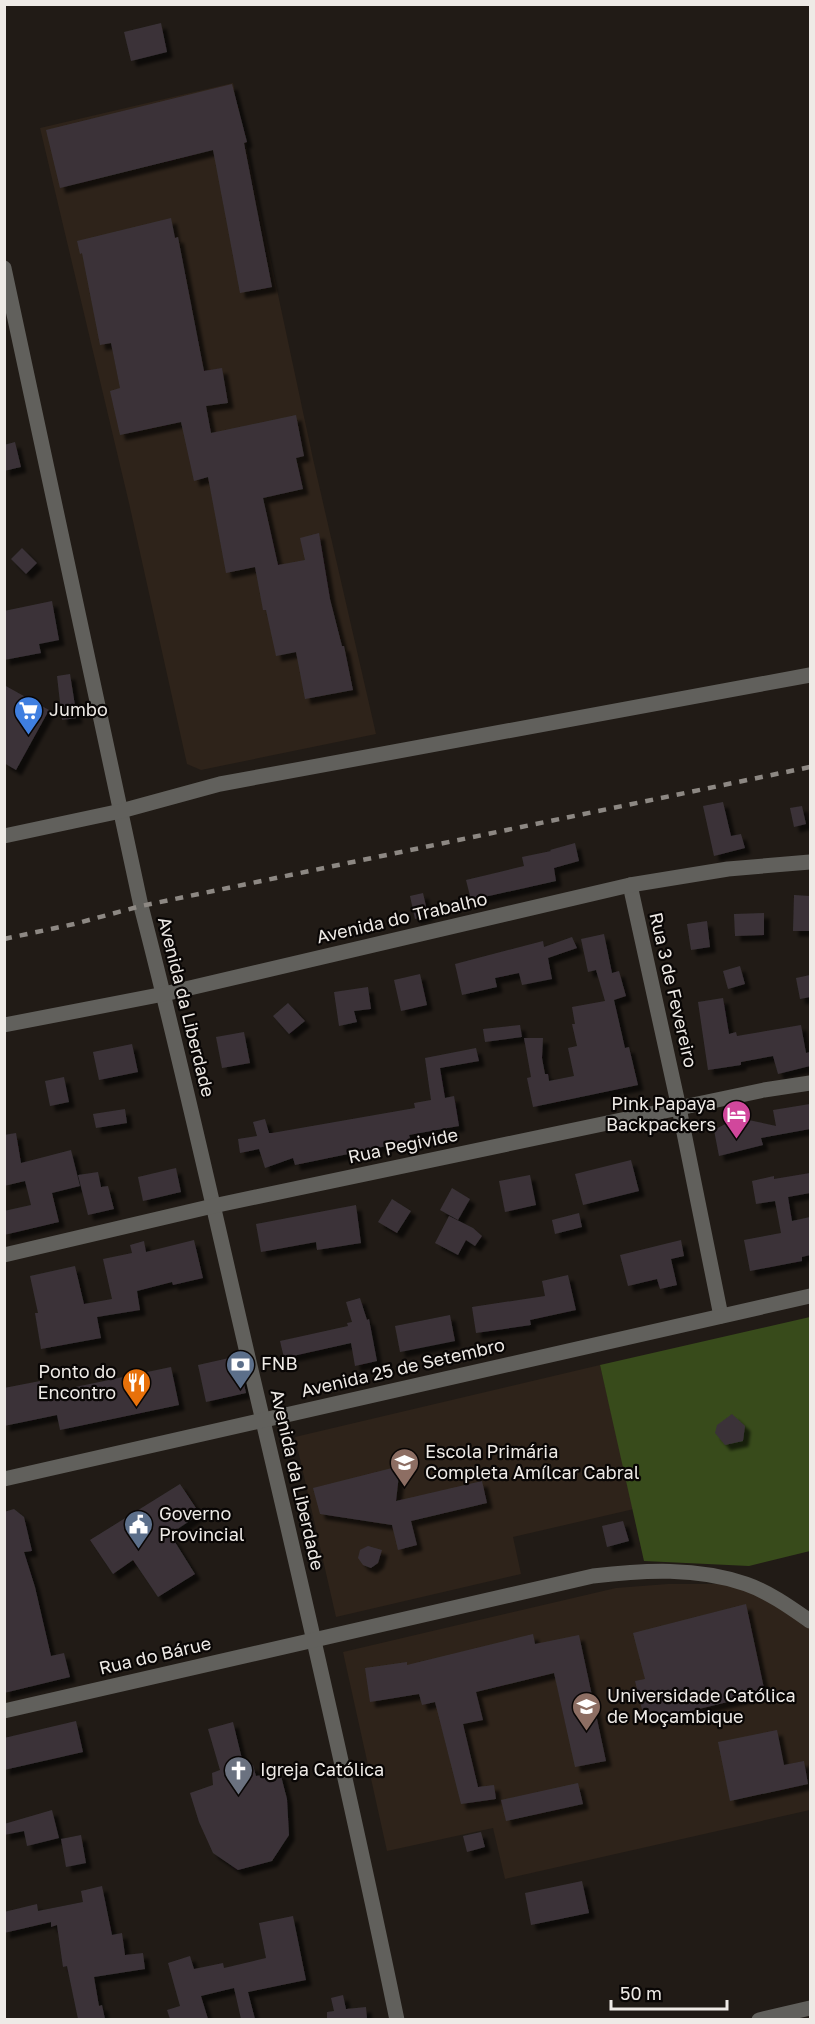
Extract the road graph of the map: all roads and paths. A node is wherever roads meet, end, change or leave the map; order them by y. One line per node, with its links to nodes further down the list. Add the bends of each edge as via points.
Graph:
1 (4, 268): 3 (street, Avenida da Liberdade)
2 (810, 675): 3 (street, via 220,784)
3 (121, 811): 4 (street); 7 (street, Avenida da Liberdade)
4 (4, 836)
5 (808, 860): 6 (street, Avenida do Trabalho)
6 (630, 885): 7 (street, Avenida do Trabalho); 10 (street, Rua 3 de Fevereiro)
7 (164, 994): 8 (street, Avenida do Trabalho); 11 (street, Avenida da Liberdade)
8 (4, 1025)
9 (810, 1083): 10 (street, Rua Pegivide)
10 (679, 1108): 11 (street, Rua Pegivide); 14 (street, Rua 3 de Fevereiro)
11 (213, 1206): 12 (street, Rua Pegivide); 15 (street, Avenida da Liberdade)
12 (4, 1255)
13 (810, 1296): 14 (street, Avenida 25 de Setembro)
14 (721, 1316): 15 (street, Avenida 25 de Setembro)
15 (263, 1420): 16 (street, Avenida 25 de Setembro); 18 (street, Avenida da Liberdade)
16 (4, 1479)
17 (810, 1621): 18 (street, Rua do Bárue, via 785,1603 746,1584 696,1574 643,1570 593,1576)
18 (314, 1640): 19 (street, Rua do Bárue); 21 (street, Avenida da Liberdade)
19 (4, 1711)
20 (810, 2008): 22 (street)
21 (397, 2019)
22 (759, 2019)

